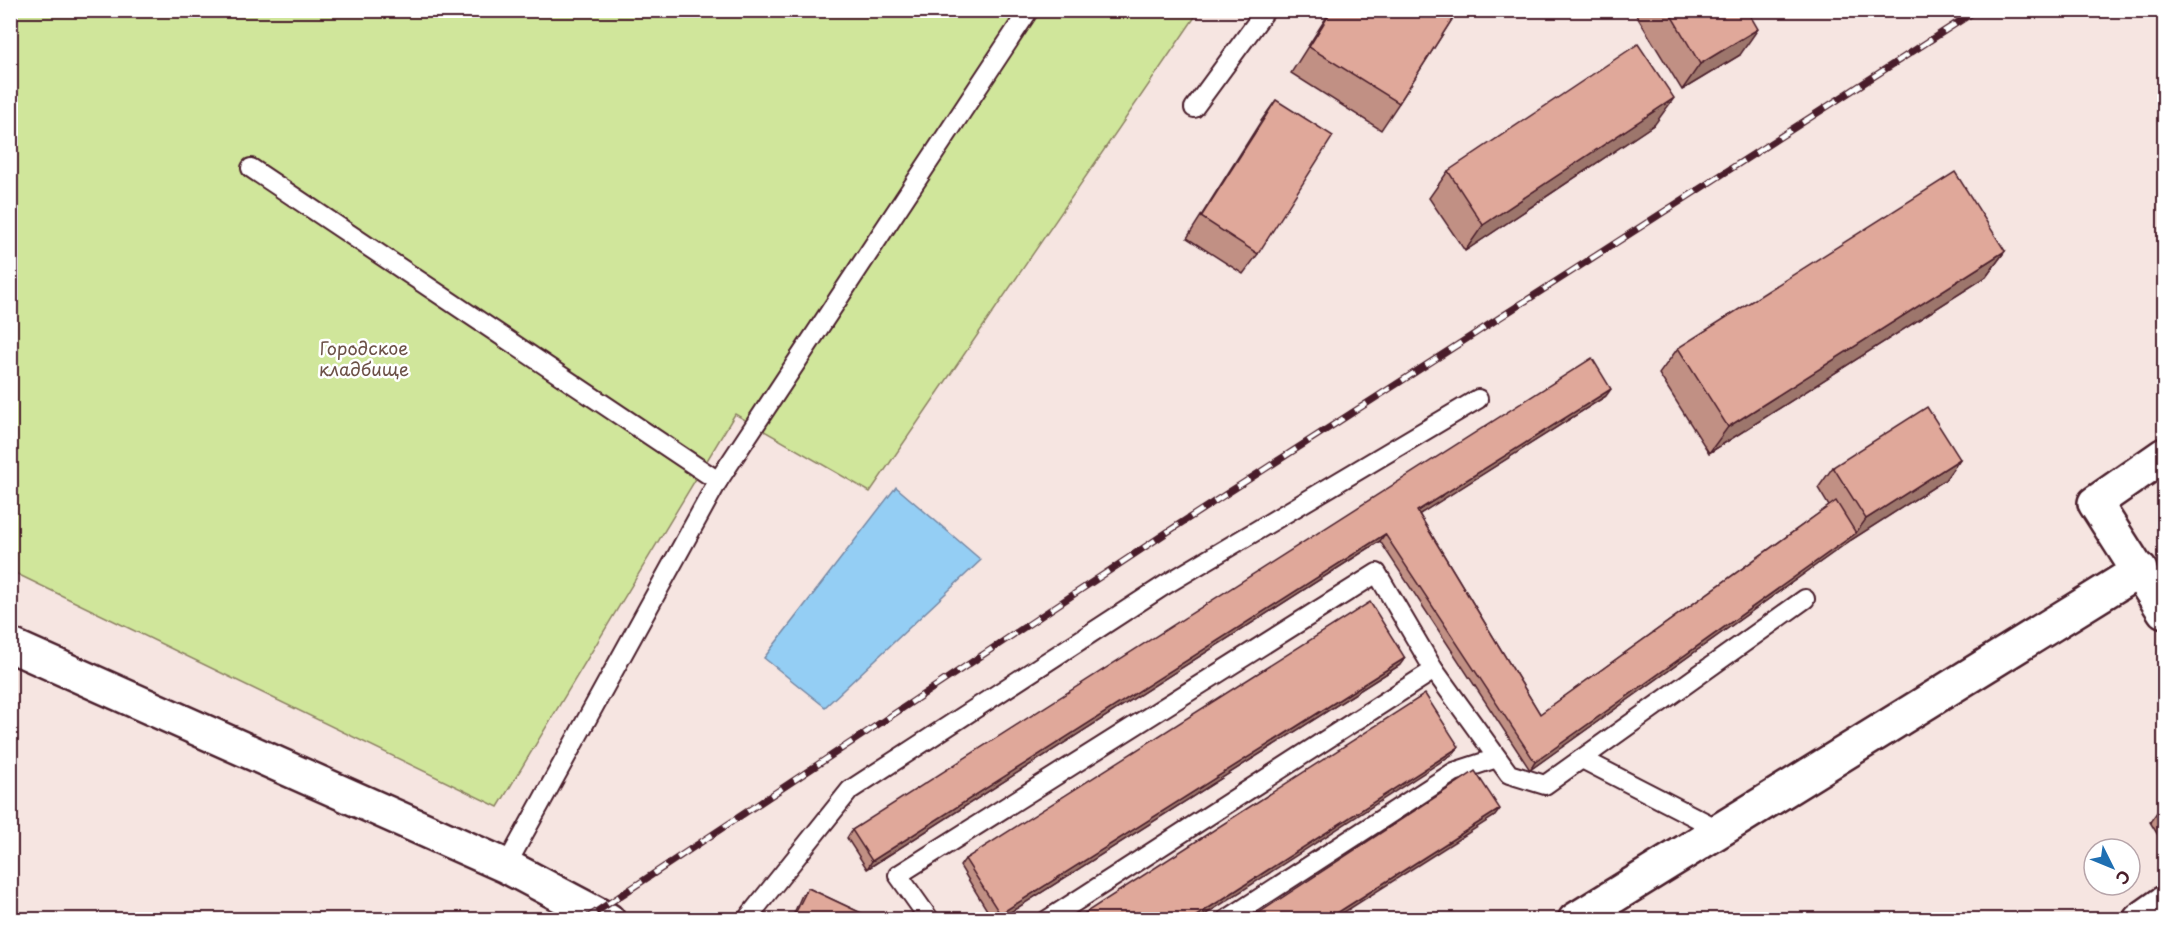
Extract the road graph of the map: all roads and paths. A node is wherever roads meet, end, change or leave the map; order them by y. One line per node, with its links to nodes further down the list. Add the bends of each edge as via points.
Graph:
1 (1029, 10): 7 (lane)
2 (1266, 10): 3 (lane)
3 (1194, 108)
4 (251, 168): 7 (lane)
5 (1478, 399): 19 (lane, via 1165,585 850,790)
6 (2164, 455): 8 (street, via 2095,503)
7 (718, 481): 16 (lane)
8 (2140, 570): 10 (street); 15 (street)
9 (1805, 599): 14 (lane)
10 (2164, 611)
11 (10, 645): 16 (street)
12 (1434, 670): 13 (lane); 20 (lane, via 1377,573 898,875); 21 (lane)
13 (1497, 758): 14 (lane, via 1509,774 1545,785); 22 (lane, via 1454,772)
14 (1582, 759): 15 (lane)
15 (1720, 830): 23 (street)
16 (506, 866): 18 (street)
17 (2164, 903): 24 (street)
18 (608, 920)
19 (746, 920)
20 (930, 920)
21 (1047, 920)
22 (1226, 920)
23 (1575, 920)
24 (2140, 920)

